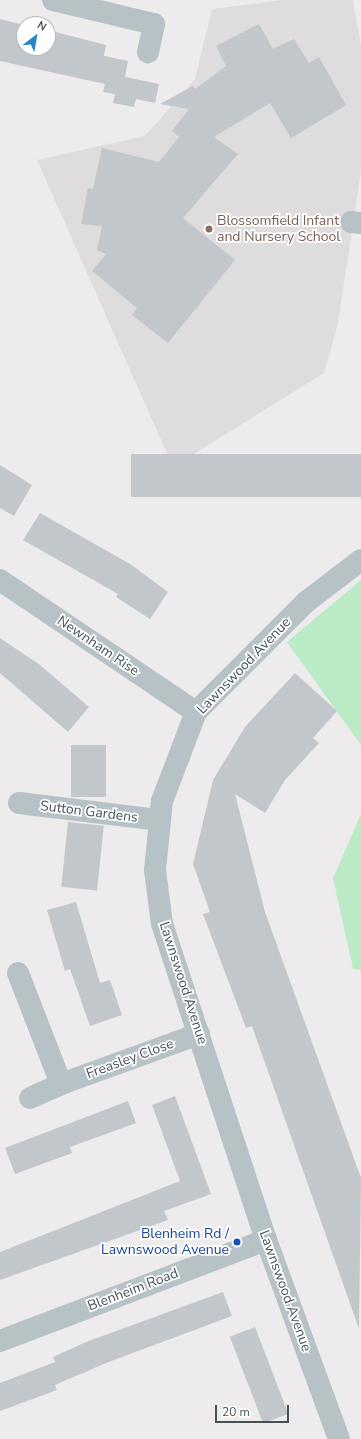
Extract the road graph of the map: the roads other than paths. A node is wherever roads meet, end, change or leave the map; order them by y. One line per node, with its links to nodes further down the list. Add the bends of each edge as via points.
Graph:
1 (53, 0): 2 (street, via 154,24)
2 (148, 52)
3 (361, 560): 5 (street, Lawnswood Avenue, via 306,602)
4 (0, 580): 5 (street, Newnham Rise)
5 (196, 712): 7 (street, Lawnswood Avenue, via 162,801)
6 (19, 803): 7 (street, Sutton Gardens)
7 (160, 820): 9 (street, Lawnswood Avenue, via 155,870 162,924)
8 (18, 973): 10 (street)
9 (199, 1034): 10 (street, Freasley Close); 12 (street, Lawnswood Avenue)
10 (61, 1084): 11 (street, Freasley Close)
11 (30, 1098)
12 (266, 1240): 13 (street, Blenheim Road); 14 (street, Lawnswood Avenue)
13 (0, 1341)
14 (339, 1439)

